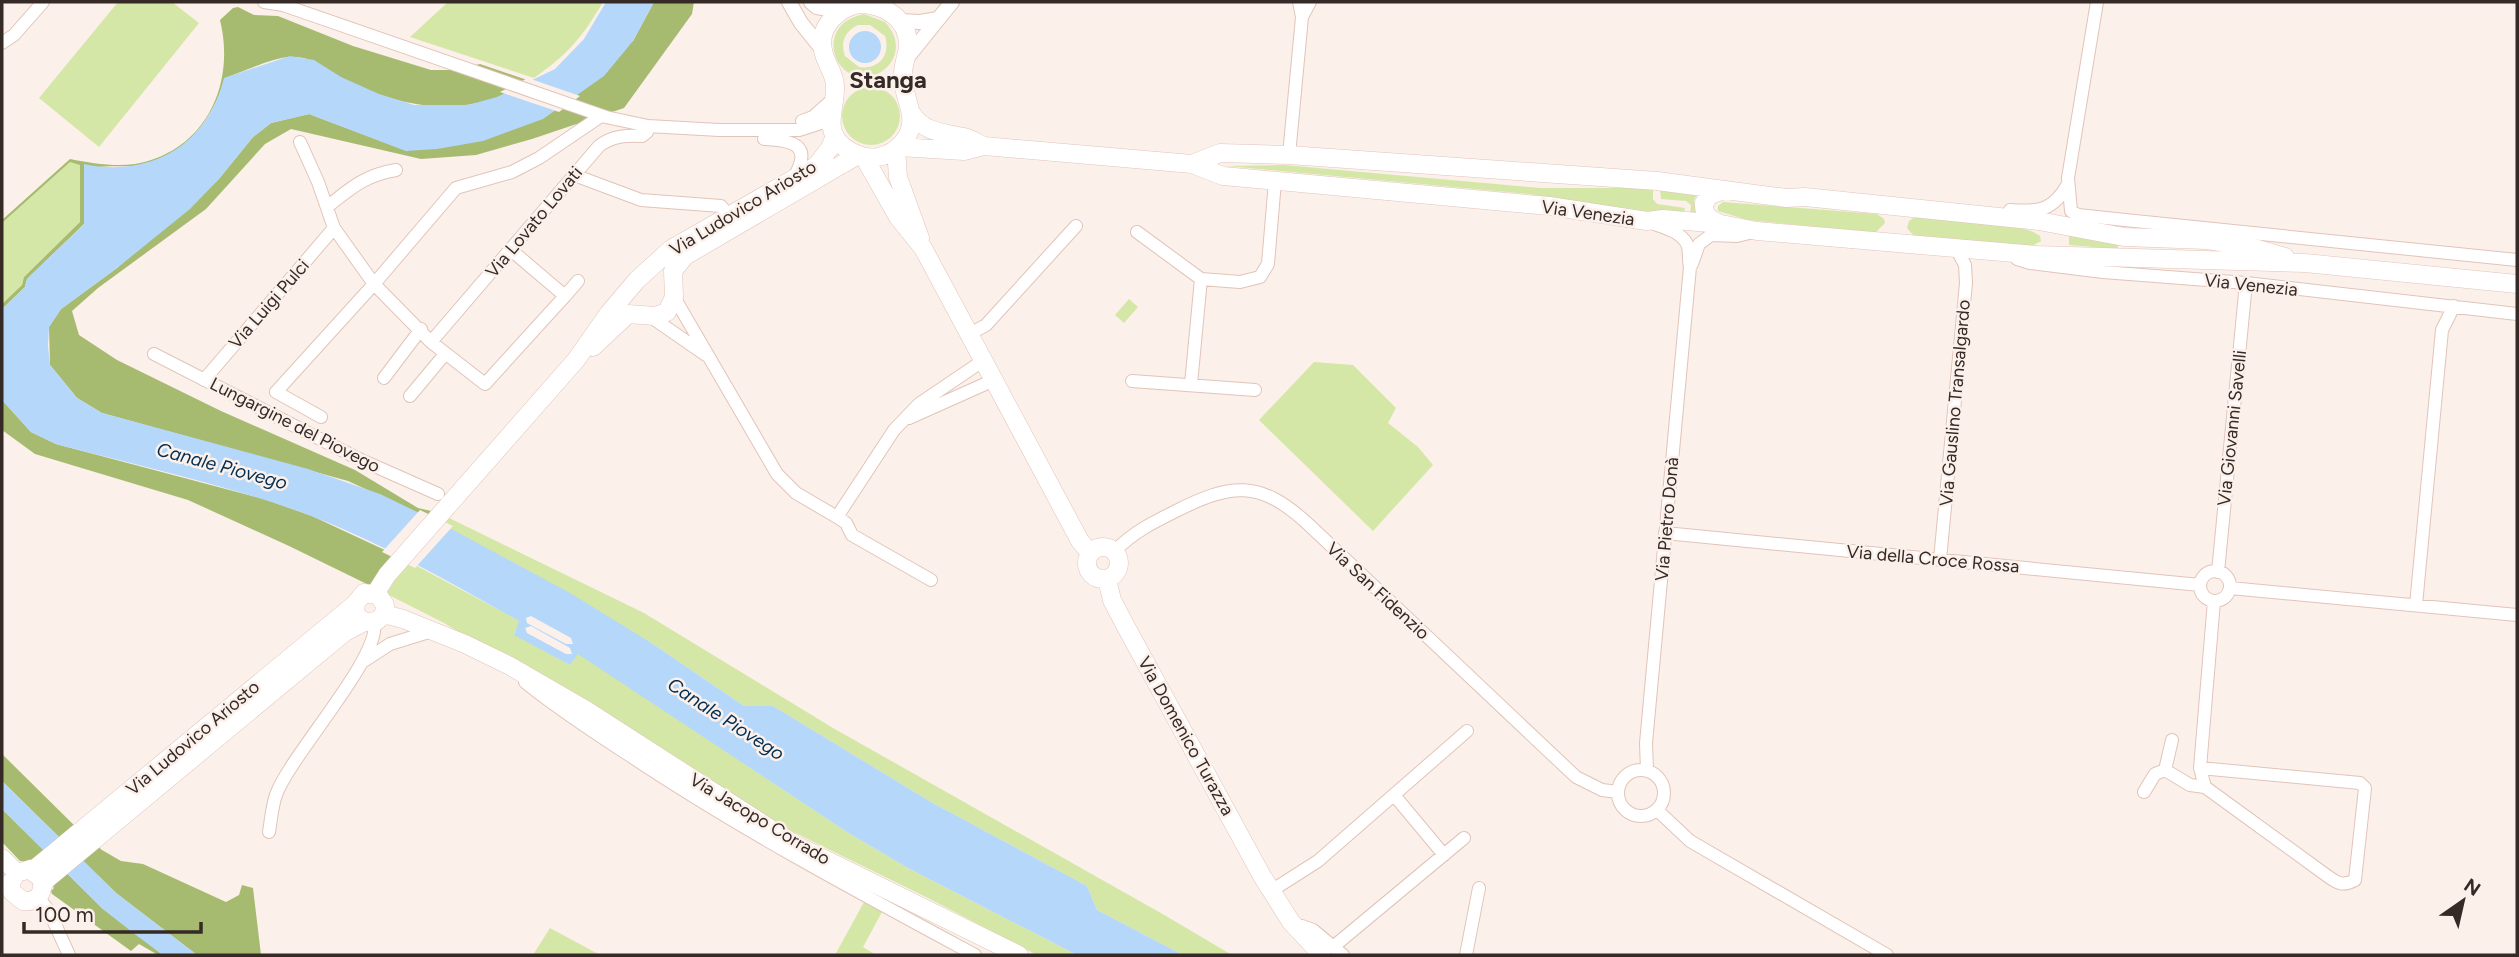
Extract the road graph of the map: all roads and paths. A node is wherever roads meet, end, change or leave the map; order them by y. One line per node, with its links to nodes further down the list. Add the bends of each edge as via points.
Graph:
1 (43, 2): 14 (street)
2 (264, 2): 9 (street)
3 (789, 2): 15 (street)
4 (811, 2): 10 (street)
5 (952, 2): 12 (street)
6 (1299, 2): 11 (street)
7 (1310, 2): 11 (street)
8 (2097, 2): 33 (street)
9 (282, 3): 19 (street)
10 (840, 11): 13 (main road, via 858,4 877,6); 15 (main road, via 827,26)
11 (1301, 18): 26 (street)
12 (938, 19): 13 (street); 16 (street)
13 (900, 22): 16 (main road, via 908,46)
14 (2, 43)
15 (822, 49): 17 (main road, via 835,86)
16 (906, 59): 18 (main road, via 904,84)
17 (832, 100): 21 (street, via 798,123 734,124); 22 (main road)
18 (912, 114): 24 (main road, Via Venezia, via 930,130); 25 (main road, via 909,134)
19 (601, 116): 20 (street); 60 (street, via 512,172 456,188)
20 (648, 126): 21 (street); 30 (street, Via Lovato Lovati, via 642,136 608,139)
21 (719, 131): 22 (street, via 799,130 824,122); 31 (street, via 798,146 802,159)
22 (834, 133): 27 (main road, via 842,146); 31 (main road, Via Ludovico Ariosto, via 830,148 816,166)
23 (299, 142): 35 (street)
24 (984, 146): 25 (main road, Via Venezia, via 964,151); 28 (main road, Via Venezia)
25 (898, 148): 27 (main road, Via Ludovico Ariosto, via 876,158); 48 (main road, Via Domenico Turazza, via 898,177)
26 (1289, 155): 28 (main road, Via Venezia, via 1220,153); 34 (main road, Via Venezia, via 1657,181)
27 (861, 156): 48 (main road, Via Domenico Turazza); 62 (main road, Via Ludovico Ariosto, via 685,256 673,271)
28 (1192, 164): 32 (main road, Via Venezia, via 1223,176)
29 (396, 170): 35 (street, via 373,174)
30 (574, 175): 37 (street, via 641,200 721,206); 50 (street, Via Lovato Lovati)
31 (794, 178): 37 (main road, Via Ludovico Ariosto)
32 (1275, 181): 39 (main road, Via Venezia, via 1549,206); 56 (street, via 1268,264 1260,278 1240,282)
33 (2068, 181): 36 (street, Via Venezia, via 2062,195 2045,209 1961,205); 38 (street)
34 (1724, 190): 36 (main road, Via Venezia); 41 (main road, via 1710,195 1704,204 1709,218)
35 (327, 207): 43 (street)
36 (1938, 211): 40 (main road, Via Venezia)
37 (729, 215): 58 (main road, Via Ludovico Ariosto, via 671,249)
38 (2073, 219): 40 (main road, Via Venezia); 46 (street, Via Venezia, via 2078,215); 47 (main road, Via Venezia, via 2124,237)
39 (1647, 221): 41 (main road, Via Venezia); 55 (street, Via Pietro Donà, via 1674,231 1687,243)
40 (2048, 223): 52 (main road, via 2055,241)
41 (1721, 224): 44 (main road, Via Venezia)
42 (1076, 226): 68 (street, via 986,325)
43 (334, 229): 60 (street); 76 (street, Via Luigi Pulci)
44 (1757, 231): 49 (main road, Via Venezia); 55 (street, Via Pietro Donà, via 1711,235 1699,244)
45 (1138, 232): 56 (street)
46 (2291, 236): 47 (street, Via Venezia); 53 (street, Via Venezia)
47 (2229, 243): 54 (main road, Via Venezia)
48 (923, 248): 68 (main road, Via Domenico Turazza)
49 (1956, 248): 51 (main road, Via Venezia); 89 (street, Via Gauslino Transalgardo, via 1965,265 1966,283)
50 (511, 250): 63 (street); 69 (street, Via Lovato Lovati)
51 (1986, 251): 52 (main road, Via Venezia); 59 (street, Via Venezia, via 2030,263)
52 (2046, 256): 54 (main road, Via Venezia)
53 (2517, 260)
54 (2305, 263): 61 (main road, Via Venezia)
55 (1690, 267): 86 (street, Via Pietro Donà)
56 (1201, 279): 79 (street)
57 (578, 281): 63 (street)
58 (639, 281): 62 (main road, Via Ludovico Ariosto, via 661,275); 66 (main road, via 631,295 635,308); 73 (main road, Via Ludovico Ariosto)
59 (2246, 283): 64 (street, Via Venezia); 90 (street, Via Giovanni Savelli)
60 (374, 284): 67 (street); 82 (street, via 276,392)
61 (2517, 284)
62 (674, 292): 66 (main road, Via Ludovico Ariosto, via 667,312); 72 (street)
63 (565, 296): 71 (street, via 485,384)
64 (2454, 306): 65 (street, Via Venezia); 98 (street, via 2442,330)
65 (2517, 314)
66 (648, 316): 72 (street); 73 (main road, Via Ludovico Ariosto, via 628,314)
67 (421, 329): 69 (street); 75 (street)
68 (970, 334): 74 (main road, Via Domenico Turazza)
69 (431, 342): 71 (street)
70 (154, 354): 76 (street, Lungargine del Piovego)
71 (445, 354): 81 (street)
72 (709, 357): 85 (street, via 777,474 796,493)
73 (576, 360): 84 (main road, Via Ludovico Ariosto)
74 (984, 360): 77 (main road, Via Domenico Turazza); 83 (street)
75 (384, 378)
76 (204, 380): 84 (street, Lungargine del Piovego)
77 (994, 380): 83 (street); 88 (main road, Via Domenico Turazza)
78 (1132, 381): 79 (street)
79 (1191, 384): 80 (street)
80 (1255, 390)
81 (410, 396)
82 (321, 417)
83 (902, 421): 85 (street)
84 (443, 499): 95 (main road, Via Ludovico Ariosto)
85 (837, 517): 92 (street, via 852,534)
86 (1665, 533): 89 (street, Via della Croce Rossa); 108 (street, Via Pietro Donà)
87 (1115, 551): 88 (main road, via 1099,547); 91 (main road, via 1119,564); 110 (street, Via San Fidenzio, via 1139,530 1211,495 1251,491 1273,498 1308,524 1576,777)
88 (1090, 553): 91 (main road, Via Domenico Turazza, via 1089,572)
89 (1940, 560): 93 (street, Via della Croce Rossa)
90 (2218, 572): 93 (street, via 2206,574); 94 (street, via 2228,579)
91 (1107, 579): 121 (main road, Via Domenico Turazza, via 1125,625)
92 (931, 580)
93 (2200, 585): 96 (street, via 2205,597)
94 (2230, 588): 96 (street, via 2224,598); 98 (street)
95 (375, 594): 97 (main road, via 364,593); 100 (main road, via 384,602)
96 (2214, 601): 106 (street)
97 (355, 604): 100 (main road, via 356,615); 115 (main road, Via Ludovico Ariosto)
98 (2416, 605): 99 (street)
99 (2517, 615)
100 (374, 620): 101 (main road, Via Jacopo Corrado); 102 (street, via 375,635); 115 (main road, Via Ludovico Ariosto, via 345,632)
101 (432, 631): 102 (street, via 390,644); 103 (main road, Via Jacopo Corrado)
102 (359, 665): 114 (street, via 285,777 276,795)
103 (510, 666): 124 (street, Via Jacopo Corrado, via 548,701 695,799); 125 (main road, Via Jacopo Corrado, via 794,844)
104 (1467, 731): 112 (street)
105 (2172, 740): 107 (street)
106 (2200, 768): 109 (street); 109 (street, via 2360,783 2365,788 2355,880 2338,884)
107 (2165, 770): 109 (street, via 2190,785); 111 (street, via 2155,774)
108 (1647, 771): 110 (street, via 1628,775); 113 (street, via 1663,787)
109 (2205, 787)
110 (1618, 792): 113 (street, Via San Fidenzio, via 1628,812 1643,816)
111 (2144, 792)
112 (1394, 795): 117 (street); 121 (street, via 1318,861)
113 (1657, 810): 127 (street, via 1690,841)
114 (269, 832)
115 (85, 838): 119 (main road, Via Ludovico Ariosto)
116 (1464, 838): 117 (street)
117 (1444, 855): 122 (street)
118 (2, 858): 119 (main road)
119 (35, 879): 123 (street)
120 (1479, 888): 126 (street)
121 (1271, 891): 122 (main road, Via Domenico Turazza, via 1291,922)
122 (1333, 953)
123 (69, 955)
124 (975, 955)
125 (1019, 955)
126 (1466, 955)
127 (1886, 955)

